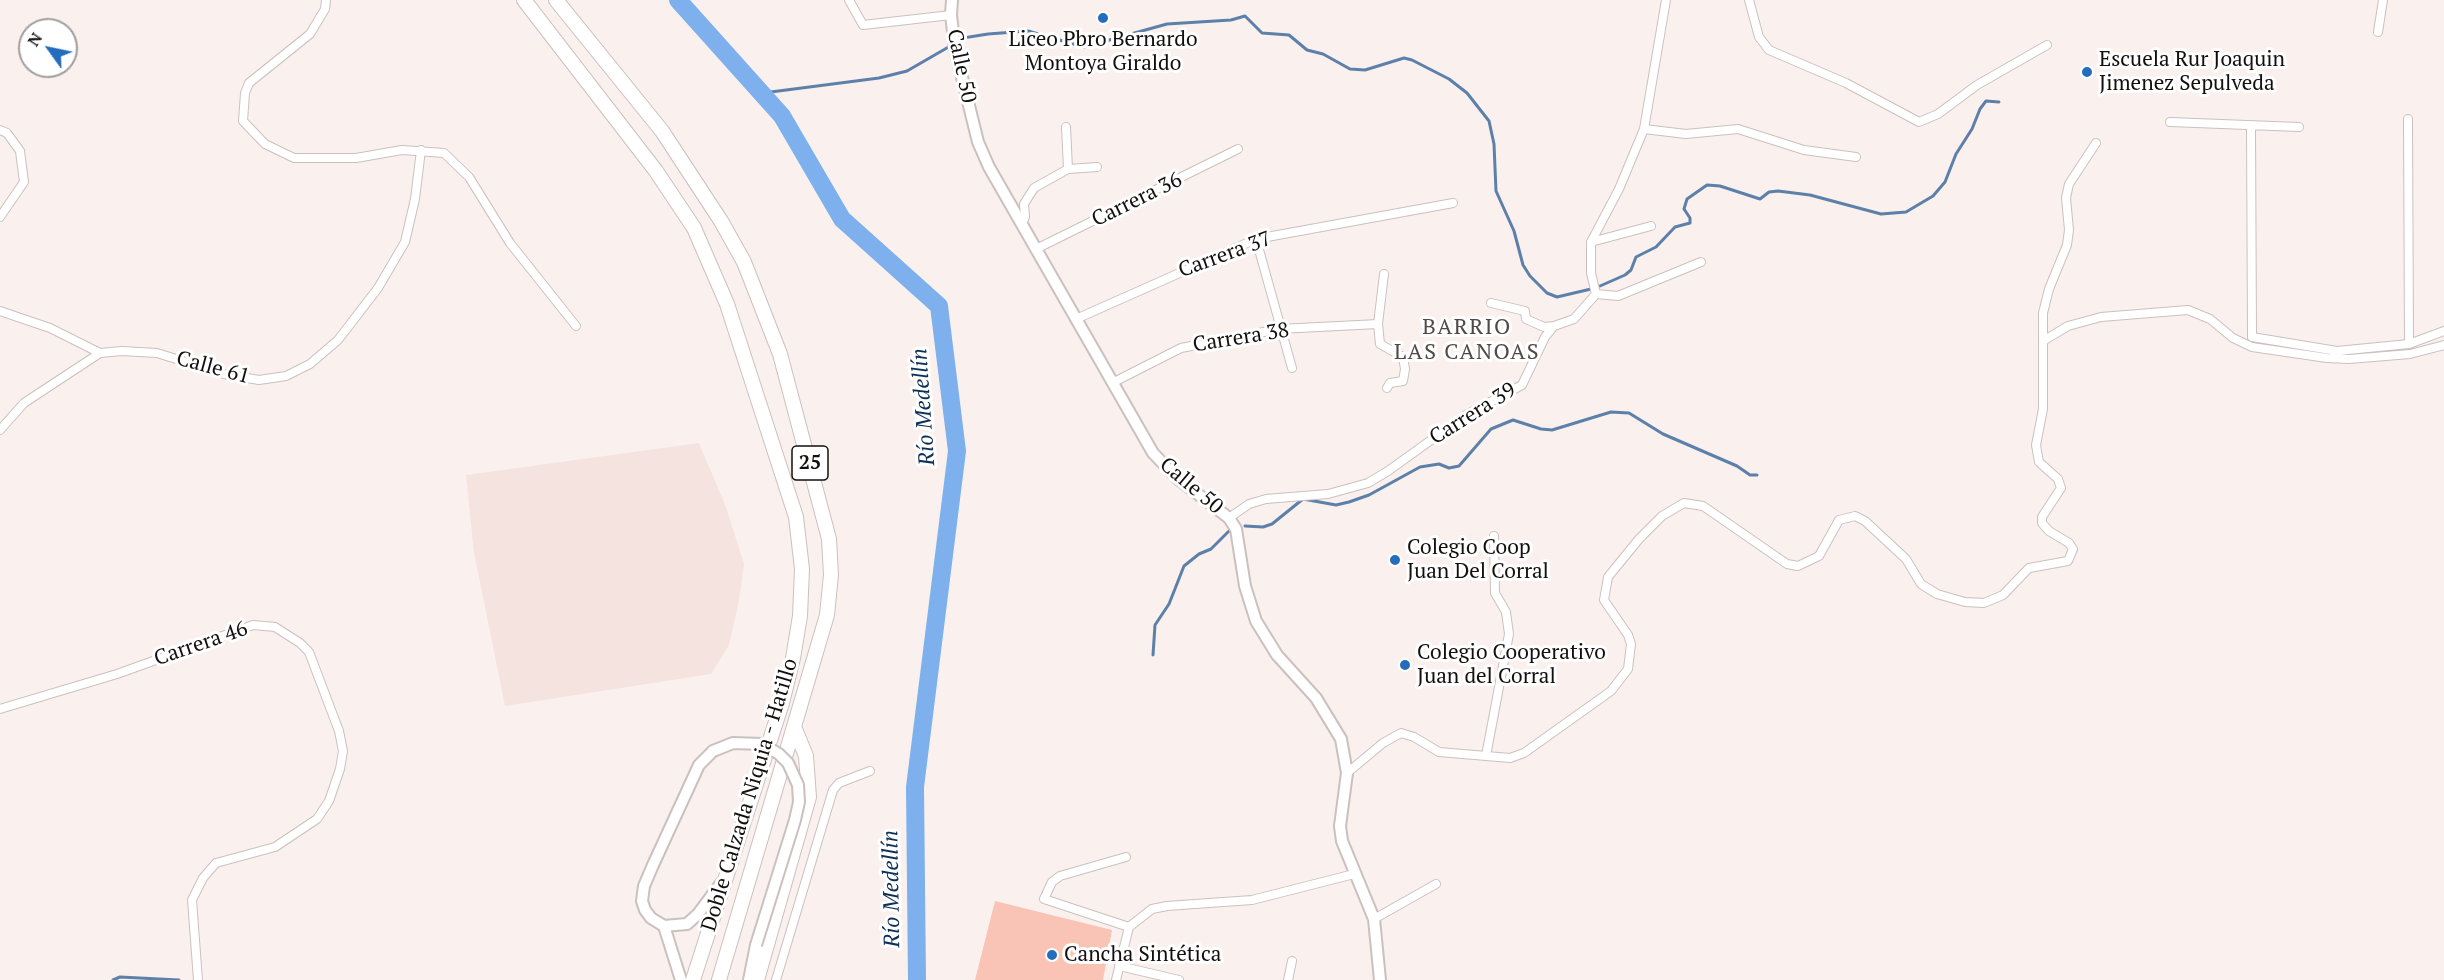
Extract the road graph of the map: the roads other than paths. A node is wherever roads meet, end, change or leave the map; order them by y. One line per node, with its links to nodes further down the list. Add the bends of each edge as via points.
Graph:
1 (326, 0): 21 (street, via 310,34 249,83 243,121 265,144 294,158 356,158)
2 (524, 0): 62 (highway, Doble Calzada Niquia - Hatillo / 25, via 656,171 694,228 714,267 745,354 796,517 802,569 793,658)
3 (556, 0): 56 (highway, Doble Calzada Niquia - Hatillo / 25, via 662,131 715,211 744,262 780,354 822,506 831,575 827,615)
4 (849, 0): 9 (street, via 863,25)
5 (952, 0): 9 (street, Calle 50)
6 (1666, 0): 17 (street)
7 (1749, 0): 11 (street, via 1759,37 1769,50 1846,83 1919,122)
8 (2383, 0): 10 (street)
9 (951, 15): 27 (street, Calle 50, via 955,49 978,142)
10 (2378, 32)
11 (2047, 45)
12 (2408, 119): 45 (street)
13 (2170, 122): 14 (street)
14 (2252, 126): 15 (street); 43 (street)
15 (2300, 127)
16 (1066, 128): 24 (street)
17 (1644, 129): 22 (street, via 1686,134 1738,129 1804,150); 30 (street)
18 (0, 130): 26 (street, via 20,151 24,182)
19 (2096, 143): 44 (street, via 2069,184 2067,245 2049,289 2043,314)
20 (1238, 149): 31 (street, Carrera 36)
21 (421, 150): 39 (street, via 444,153 469,177 510,243); 48 (street, Calle 61, via 405,242 378,288 338,340 310,364 286,376 259,381 157,353)
22 (1856, 157)
23 (1097, 167): 24 (street)
24 (1068, 169): 27 (street, via 1034,188 1026,197)
25 (1453, 203): 29 (street, Carrera 37)
26 (0, 217)
27 (1022, 224): 31 (street, Calle 50)
28 (1651, 226): 30 (street)
29 (1256, 239): 37 (street, Carrera 37); 41 (street)
30 (1591, 242): 34 (street)
31 (1036, 249): 37 (street, Calle 50)
32 (1701, 262): 34 (street, via 1618,296)
33 (1384, 274): 38 (street)
34 (1596, 294): 40 (street, via 1574,319)
35 (1491, 303): 40 (street, via 1524,311 1526,319 1544,327)
36 (0, 311): 48 (street, via 50,328)
37 (1076, 319): 50 (street, Calle 50)
38 (1378, 324): 41 (street, Carrera 38); 51 (street, via 1380,344 1403,357 1403,381 1390,383)
39 (576, 326)
40 (1554, 326): 53 (street, Carrera 39, via 1522,385 1466,415 1388,471 1348,490 1249,504)
41 (1279, 329): 49 (street); 50 (street, Carrera 38, via 1181,348)
42 (2444, 331): 45 (street)
43 (2252, 337): 45 (street, via 2337,351); 47 (street)
44 (2043, 341): 47 (street, via 2068,326 2101,317 2188,310 2205,315 2233,338); 57 (street, via 2043,409 2036,445 2039,462 2058,479 2061,488 2044,511 2042,523 2069,543 2073,549 2068,561 2030,568 2003,595 1984,603 1965,602 1937,594 1921,584 1906,559 1855,516 1839,520 1819,556 1798,566 1787,564 1703,506 1684,504 1662,516 1608,577 1604,600 1631,644 1628,669 1611,692 1524,753 1510,758)
45 (2409, 344)
46 (2444, 345): 47 (street, via 2410,354 2349,359)
47 (2252, 347)
48 (100, 353): 52 (street, via 24,403)
49 (1292, 368)
50 (1112, 382): 53 (street, Calle 50, via 1153,453 1178,479)
51 (1387, 388)
52 (0, 430)
53 (1229, 518): 59 (street, Calle 50, via 1236,529 1245,586 1256,621 1277,655 1332,721 1341,739)
54 (1494, 536): 57 (street, via 1495,593 1506,612 1509,634)
55 (0, 709): 69 (street, Carrera 46, via 117,674 253,625 275,627 309,652 339,730 343,751 340,769 329,801 317,819 275,847 216,863 203,878 192,900)
56 (795, 729): 72 (highway, Doble Calzada Niquia - Hatillo / 25); 74 (highway, via 806,756 809,798)
57 (1486, 756): 59 (street, via 1438,752 1401,733)
58 (870, 771): 75 (street, via 839,783 833,790)
59 (1347, 773): 61 (street, Calle 50, via 1340,826)
60 (1126, 857): 66 (street, via 1060,876 1052,882 1044,899)
61 (1354, 874): 64 (street, Calle 50); 66 (street, via 1252,900 1152,909)
62 (726, 876): 65 (street, via 694,919 678,927); 71 (highway, Doble Calzada Niquia - Hatillo / 25)
63 (1436, 884): 64 (street)
64 (1374, 919): 79 (street, Calle 50)
65 (664, 926): 70 (street); 73 (street, bridge, via 645,910 644,886 699,765 713,751 733,743 762,744 788,762 798,785 799,801)
66 (1129, 927): 68 (street)
67 (1292, 961): 78 (street)
68 (1119, 966): 76 (street); 77 (street)
69 (198, 980)
70 (681, 980)
71 (693, 980)
72 (719, 980)
73 (749, 980)
74 (757, 980)
75 (776, 980)
76 (1116, 980)
77 (1179, 980)
78 (1288, 980)
79 (1380, 980)

